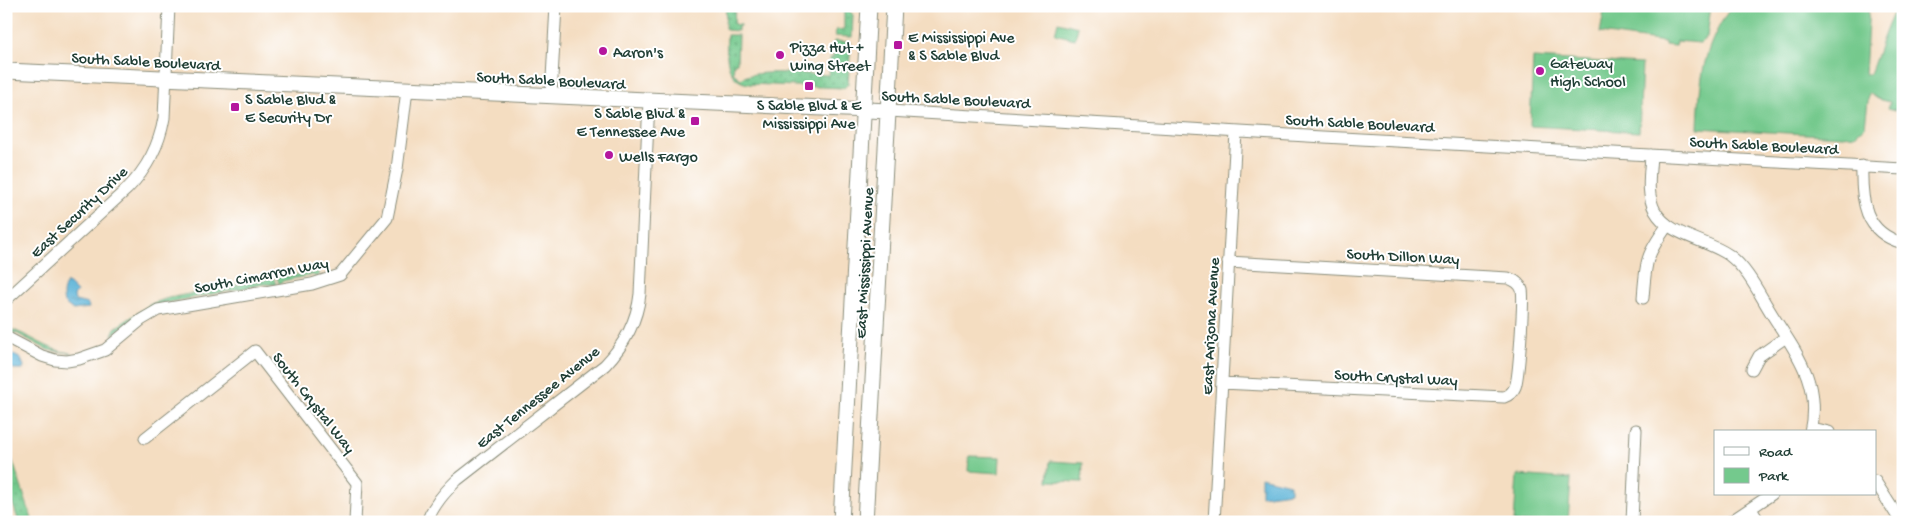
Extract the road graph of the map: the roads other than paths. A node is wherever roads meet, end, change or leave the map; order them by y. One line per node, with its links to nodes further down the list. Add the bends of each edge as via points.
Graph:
1 (169, 6): 6 (street, East Security Drive)
2 (556, 6): 8 (street)
3 (869, 6): 10 (main road, East Mississippi Avenue)
4 (894, 6): 11 (main road, East Mississippi Avenue)
5 (6, 71): 6 (main road, South Sable Boulevard)
6 (166, 79): 7 (main road, South Sable Boulevard); 20 (street, East Security Drive, via 160,135 143,171)
7 (407, 90): 8 (main road, South Sable Boulevard); 21 (street, South Cimarron Way, via 398,169 387,218 340,275 312,284 158,310 105,350 78,359 42,356)
8 (551, 96): 9 (main road, South Sable Boulevard)
9 (649, 101): 10 (main road, South Sable Boulevard); 33 (street, East Tennessee Avenue, via 640,294 635,321 627,337 605,365 457,480 434,507)
10 (864, 110): 11 (main road, South Sable Boulevard); 34 (main road, East Mississippi Avenue)
11 (889, 111): 12 (street, South Sable Boulevard); 35 (main road, East Mississippi Avenue)
12 (1236, 132): 13 (street, South Sable Boulevard); 18 (street, East Arizona Avenue)
13 (1651, 156): 14 (street, South Sable Boulevard); 16 (street, via 1651,201 1655,212)
14 (1862, 166): 15 (street, South Sable Boulevard); 17 (street, via 1861,192 1868,214 1879,230)
15 (1903, 169)
16 (1667, 226): 19 (street, via 1647,258); 22 (street, via 1731,257 1750,278)
17 (1903, 243)
18 (1228, 262): 23 (street, South Dillon Way, via 1508,278 1517,282 1522,291); 25 (street, East Arizona Avenue)
19 (1643, 298)
20 (6, 300)
21 (6, 337)
22 (1786, 337): 24 (street, via 1759,356); 27 (street, via 1807,377 1811,394)
23 (1520, 338): 25 (street, South Crystal Way, via 1517,382 1504,397)
24 (1752, 369)
25 (1222, 383): 36 (street, East Arizona Avenue)
26 (1636, 430): 37 (street)
27 (1810, 430)
28 (145, 438): 32 (street, South Crystal Way, via 255,351 357,483)
29 (1876, 483): 40 (street)
30 (1769, 496): 31 (street)
31 (1751, 509): 38 (street); 39 (street)
32 (355, 522)
33 (427, 522)
34 (841, 522)
35 (865, 522)
36 (1214, 522)
37 (1632, 522)
38 (1730, 522)
39 (1760, 522)
40 (1901, 522)

